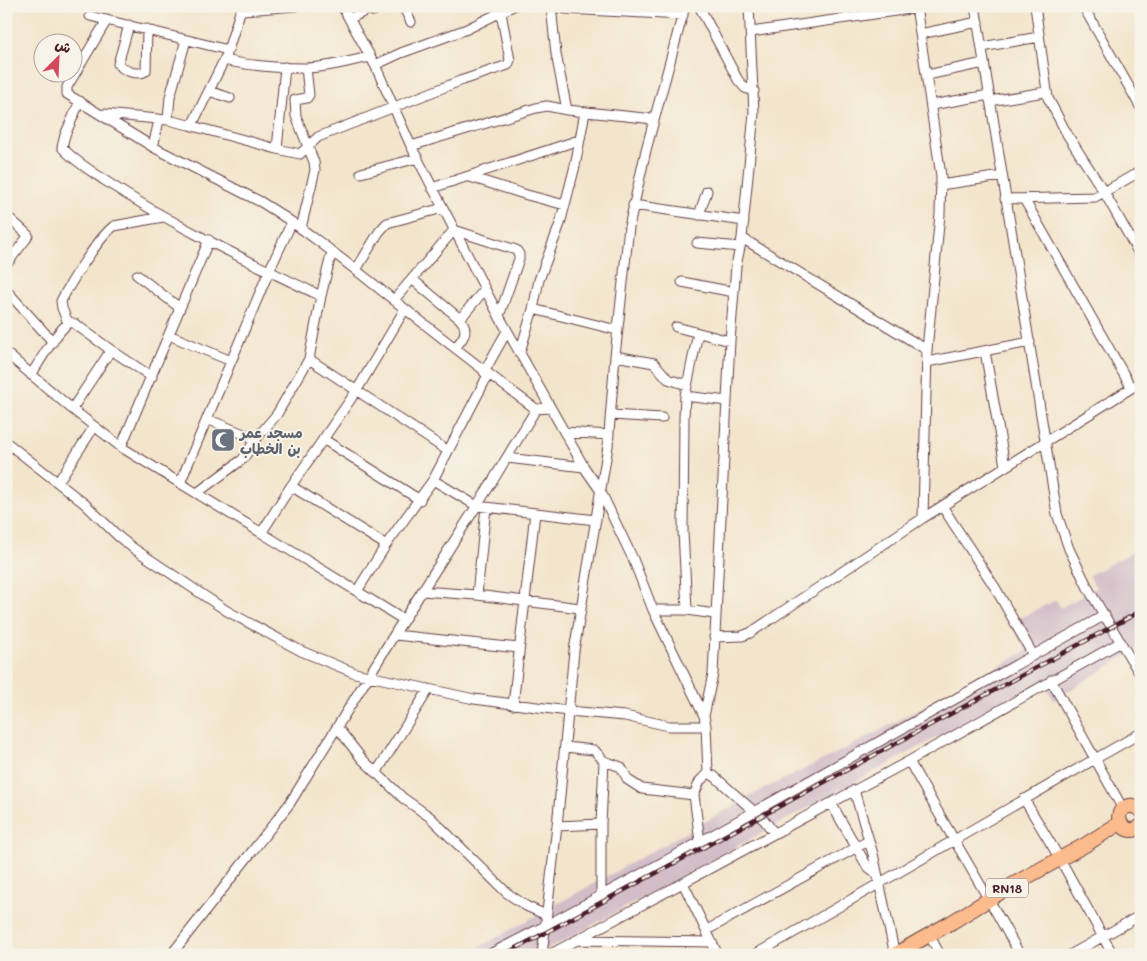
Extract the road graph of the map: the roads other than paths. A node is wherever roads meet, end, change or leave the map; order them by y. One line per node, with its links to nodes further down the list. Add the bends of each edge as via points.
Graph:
1 (296, 6): 29 (street, via 243,10)
2 (342, 6): 18 (street)
3 (385, 6): 11 (street, via 373,11)
4 (403, 6): 20 (street)
5 (550, 6): 14 (street); 45 (street)
6 (699, 6): 37 (street, via 738,80)
7 (749, 6): 24 (street)
8 (975, 6): 21 (street)
9 (1035, 6): 26 (street)
10 (1083, 6): 44 (street)
11 (369, 7): 18 (street)
12 (916, 7): 15 (street); 25 (street)
13 (507, 8): 31 (street, via 467,29); 43 (street, via 508,65)
14 (611, 8): 16 (street)
15 (881, 10): 24 (street)
16 (684, 11): 48 (street)
17 (90, 16): 19 (street)
18 (349, 19): 31 (street)
19 (107, 20): 22 (street); 41 (street, via 67,87 67,94)
20 (411, 22)
21 (978, 22): 25 (street); 28 (street)
22 (129, 25): 23 (street); 23 (street, via 118,64 130,71 146,71)
23 (146, 29): 27 (street)
24 (750, 32): 37 (street)
25 (920, 34): 35 (street)
26 (1039, 37): 28 (street); 38 (street)
27 (186, 40): 29 (street); 49 (street)
28 (982, 47): 32 (street)
29 (228, 50): 30 (street)
30 (224, 60): 33 (street); 36 (street)
31 (372, 61): 34 (street); 43 (street)
32 (984, 63): 35 (street); 40 (street)
33 (285, 67): 34 (street); 55 (street)
34 (306, 68): 54 (street, via 309,97 295,101 296,116)
35 (927, 75): 42 (street)
36 (210, 91): 39 (street); 50 (street)
37 (754, 92): 73 (street)
38 (1046, 92): 40 (street); 64 (street, via 1067,134)
39 (230, 98)
40 (990, 98): 42 (street); 60 (street)
41 (80, 101): 47 (street); 72 (street, via 63,140 64,150)
42 (931, 105): 61 (street)
43 (393, 108): 52 (street); 54 (street, via 314,138)
44 (1141, 108)
45 (567, 110): 46 (street); 52 (street, via 547,106 536,108)
46 (585, 112): 48 (street); 51 (street)
47 (101, 114): 49 (street); 53 (street)
48 (654, 119): 68 (street)
49 (163, 120): 50 (street); 53 (street)
50 (192, 125): 55 (street)
51 (579, 140): 59 (street); 67 (street)
52 (411, 146): 56 (street)
53 (153, 147): 74 (street, via 261,202)
54 (307, 148): 55 (street, via 300,154); 75 (street, via 315,170)
55 (277, 149)
56 (418, 158): 58 (street); 62 (street)
57 (1141, 171): 64 (street)
58 (361, 173)
59 (470, 176): 62 (street); 67 (street)
60 (1002, 176): 61 (street); 66 (street)
61 (940, 185): 109 (street)
62 (432, 188): 69 (street)
63 (706, 192): 71 (street)
64 (1104, 192): 65 (street, via 1091,198); 81 (street)
65 (1024, 199): 66 (street); 122 (street)
66 (1006, 200): 106 (street)
67 (565, 205): 95 (street, via 539,280)
68 (633, 205): 71 (street); 100 (street)
69 (443, 208): 76 (street); 83 (street, via 383,226)
70 (6, 215): 82 (street, via 28,234)
71 (699, 215): 73 (street)
72 (163, 217): 77 (street); 98 (street, via 114,226 109,230 61,301)
73 (744, 221): 78 (street)
74 (292, 222): 75 (street); 84 (street)
75 (301, 228): 80 (street)
76 (454, 230): 86 (street); 88 (street); 96 (street, via 516,250 519,254)
77 (209, 240): 84 (street); 93 (street)
78 (741, 242): 79 (street); 90 (street); 109 (street)
79 (697, 243)
80 (332, 251): 83 (street); 91 (street)
81 (1141, 257)
82 (6, 265)
83 (356, 270): 92 (street)
84 (269, 272): 91 (street); 115 (street)
85 (137, 275): 93 (street)
86 (412, 279): 92 (street); 97 (street)
87 (682, 282): 90 (street)
88 (485, 289): 96 (street); 97 (street)
89 (6, 290): 105 (street)
90 (734, 292): 104 (street)
91 (321, 296): 114 (street)
92 (394, 300): 94 (street)
93 (180, 308): 103 (street)
94 (404, 309): 107 (street); 123 (street)
95 (534, 309): 100 (street); 111 (street)
96 (499, 316): 101 (street)
97 (460, 319): 107 (street, via 465,332)
98 (68, 323): 105 (street); 108 (street, via 75,324)
99 (676, 327): 102 (street)
100 (617, 330): 113 (street)
101 (508, 331): 111 (street); 118 (street)
102 (698, 333): 104 (street); 121 (street)
103 (169, 336): 115 (street); 119 (street)
104 (730, 341): 125 (street)
105 (53, 342): 117 (street)
106 (1030, 342): 110 (street); 137 (street)
107 (455, 348): 118 (street)
108 (111, 350): 119 (street); 127 (street)
109 (926, 350): 116 (street)
110 (985, 351): 116 (street); 142 (street)
111 (520, 352): 126 (street)
112 (6, 353): 117 (street)
113 (614, 356): 121 (street, via 654,364 668,379); 129 (street)
114 (308, 359): 123 (street); 135 (street, via 277,414)
115 (231, 361): 131 (street)
116 (927, 362): 154 (street)
117 (31, 374): 127 (street)
118 (486, 374): 128 (street); 140 (street)
119 (152, 377): 139 (street)
120 (1141, 382): 122 (street)
121 (687, 385): 124 (street)
122 (1131, 387): 137 (street)
123 (356, 390): 136 (street); 140 (street)
124 (685, 396): 125 (street); 164 (street, via 683,531)
125 (727, 401): 165 (street)
126 (550, 408): 128 (street); 133 (street)
127 (72, 409): 132 (street)
128 (536, 409): 141 (street)
129 (611, 415): 130 (street); 134 (street)
130 (662, 418)
131 (206, 419): 135 (street); 146 (street)
132 (94, 427): 139 (street); 145 (street)
133 (564, 432): 134 (street); 143 (street)
134 (609, 435): 148 (street)
135 (256, 439): 149 (street, via 243,459)
136 (323, 439): 147 (street); 150 (street)
137 (1046, 440): 142 (street); 166 (street, via 1057,514 1069,549)
138 (6, 442): 145 (street)
139 (121, 447): 146 (street)
140 (448, 451): 144 (street)
141 (507, 458): 143 (street); 152 (street)
142 (1005, 466): 151 (street)
143 (584, 467): 148 (street)
144 (433, 480): 150 (street); 152 (street)
145 (58, 482): 173 (street, via 133,548 228,611 301,652 355,673)
146 (180, 484): 149 (street)
147 (291, 486): 156 (street); 157 (street)
148 (600, 490): 155 (street); 163 (street)
149 (197, 492): 156 (street)
150 (420, 500): 157 (street)
151 (942, 506): 154 (street); 172 (street, via 996,589)
152 (482, 507): 153 (street); 159 (street); 160 (street)
153 (535, 513): 155 (street); 161 (street)
154 (923, 518): 169 (street, via 750,632 742,636)
155 (596, 520): 162 (street)
156 (262, 532): 158 (street)
157 (386, 544): 158 (street)
158 (357, 591): 167 (street)
159 (422, 592): 160 (street); 167 (street)
160 (477, 595): 161 (street)
161 (525, 601): 162 (street); 171 (street)
162 (580, 608): 178 (street)
163 (653, 610): 164 (street); 179 (street)
164 (686, 610): 165 (street)
165 (715, 614): 169 (street)
166 (1104, 615): 170 (street); 172 (street)
167 (404, 620): 168 (street)
168 (395, 635): 171 (street); 173 (street)
169 (714, 636): 179 (street, via 712,682)
170 (1121, 642): 174 (street); 175 (street)
171 (520, 648): 177 (street)
172 (1033, 655): 195 (street)
173 (370, 675): 176 (street); 181 (street)
174 (1141, 676)
175 (1051, 680): 184 (street); 186 (street)
176 (429, 689): 177 (street); 187 (street)
177 (513, 705): 178 (street)
178 (568, 711): 180 (street, via 625,716 669,726); 183 (street)
179 (704, 716): 180 (street)
180 (706, 726): 188 (street)
181 (337, 727): 187 (street); 220 (street, via 290,803)
182 (1141, 733): 184 (street)
183 (564, 747): 185 (street, via 594,750); 198 (street)
184 (1094, 759): 191 (street); 193 (street)
185 (604, 761): 190 (street, via 620,767 628,780 642,789); 197 (street)
186 (909, 761): 189 (street); 201 (street)
187 (376, 773): 211 (street, via 430,817 506,893)
188 (708, 773): 190 (street); 195 (street)
189 (854, 790): 192 (street); 202 (street)
190 (694, 795): 203 (street)
191 (1024, 799): 201 (street); 205 (street)
192 (831, 803): 200 (street); 204 (street)
193 (1123, 809): 194 (main road, via 1133,806); 196 (main road)
194 (1141, 810)
195 (754, 811): 200 (street); 203 (street)
196 (1120, 823): 199 (main road, via 1128,830); 205 (main road, RN18)
197 (601, 824): 198 (street); 209 (street)
198 (557, 826): 211 (street)
199 (1140, 830)
200 (774, 832): 207 (street)
201 (953, 840): 208 (street); 210 (street)
202 (868, 841): 204 (street); 206 (street)
203 (700, 842): 209 (street)
204 (857, 846): 206 (street, via 867,866); 214 (street)
205 (1060, 859): 210 (main road, RN18); 216 (street)
206 (876, 873): 208 (street)
207 (683, 884): 214 (street); 217 (street)
208 (879, 885): 219 (street); 225 (street)
209 (602, 895): 213 (street)
210 (990, 899): 215 (main road, RN18); 227 (street)
211 (546, 915): 213 (street)
212 (1141, 915): 216 (street)
213 (546, 926): 221 (street); 222 (street)
214 (707, 930): 218 (street)
215 (929, 934): 219 (main road, RN18); 226 (street)
216 (1103, 936): 228 (street); 229 (street)
217 (576, 940): 218 (street); 223 (street)
218 (712, 942): 224 (street)
219 (895, 954)
220 (171, 955)
221 (488, 955)
222 (542, 955)
223 (549, 955)
224 (718, 955)
225 (754, 955)
226 (940, 955)
227 (1020, 955)
228 (1070, 955)
229 (1113, 955)

